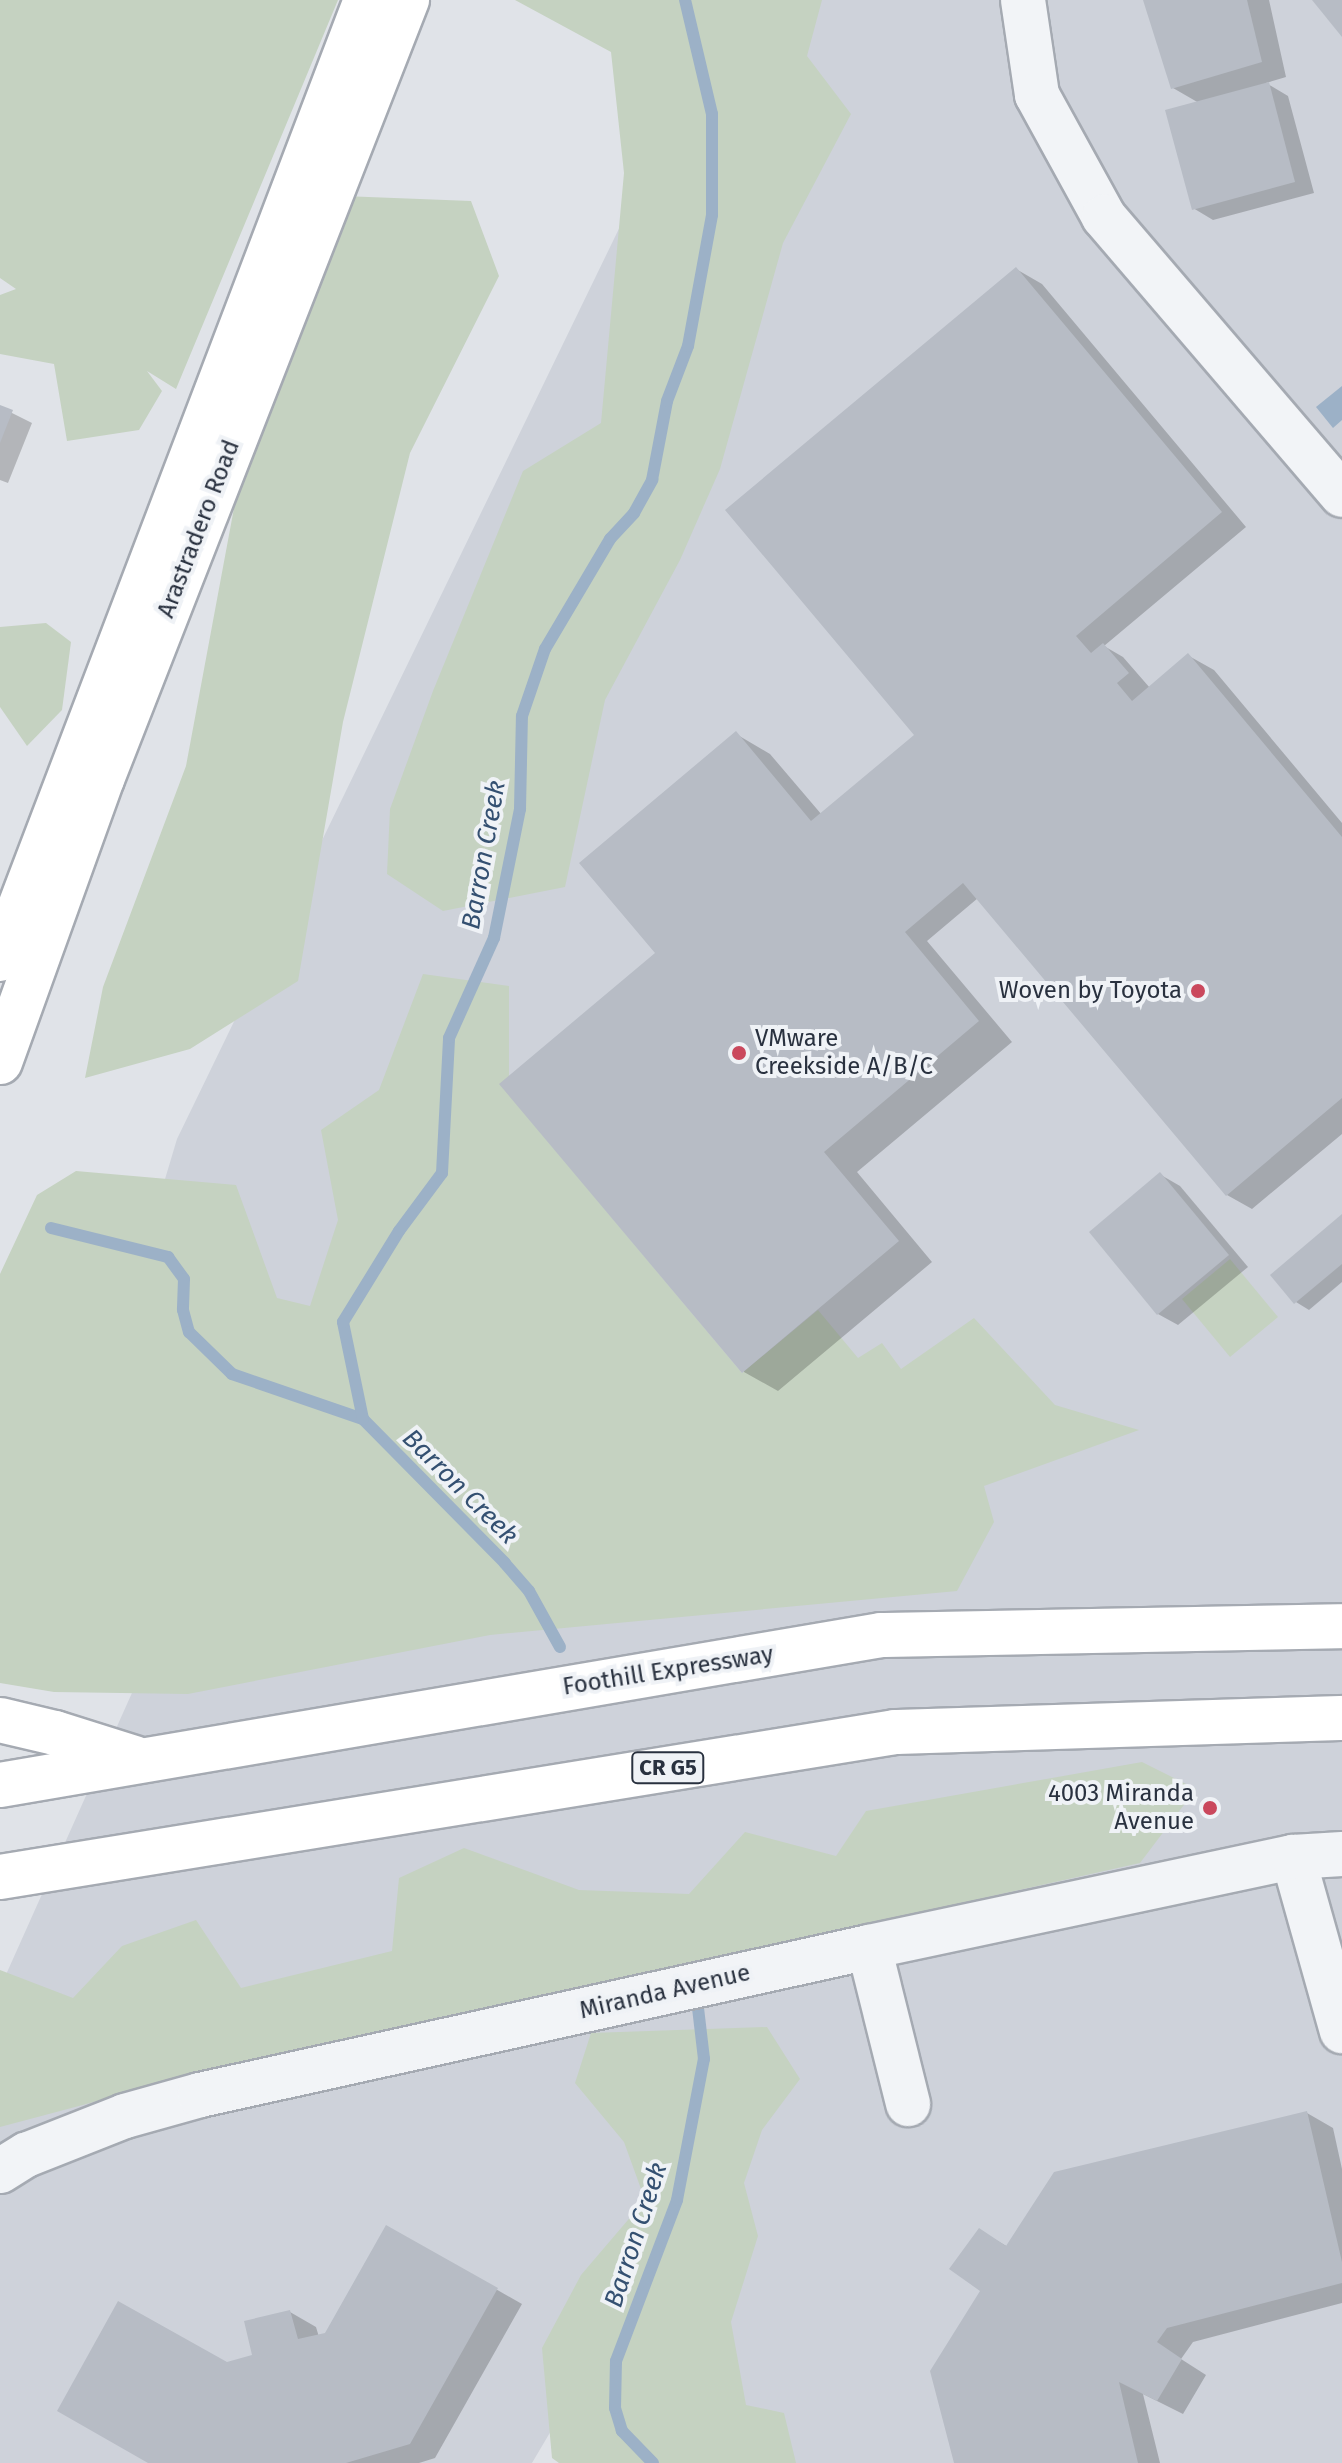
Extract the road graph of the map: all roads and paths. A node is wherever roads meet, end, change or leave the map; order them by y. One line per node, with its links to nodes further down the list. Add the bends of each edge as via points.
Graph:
1 (366, 0): 5 (main road, Arastradero Road)
2 (407, 0): 6 (main road, Arastradero Road, via 102,779)
3 (1023, 0): 4 (street, via 1037,95 1104,217)
4 (1342, 495)
5 (0, 959)
6 (0, 1062)
7 (1342, 1626): 10 (main road, Foothill Expressway, via 881,1635)
8 (1342, 1718): 14 (main road, CR G5, via 895,1732)
9 (0, 1720): 10 (main road)
10 (141, 1760): 11 (main road, Foothill Expressway)
11 (0, 1785)
12 (1342, 1854): 13 (street, Miranda Avenue)
13 (1293, 1857): 15 (street, Miranda Avenue); 16 (street)
14 (0, 1877)
15 (869, 1947): 17 (street); 18 (street, Miranda Avenue, via 200,2095 125,2116 26,2155)
16 (1342, 2031)
17 (908, 2104)
18 (0, 2171)

